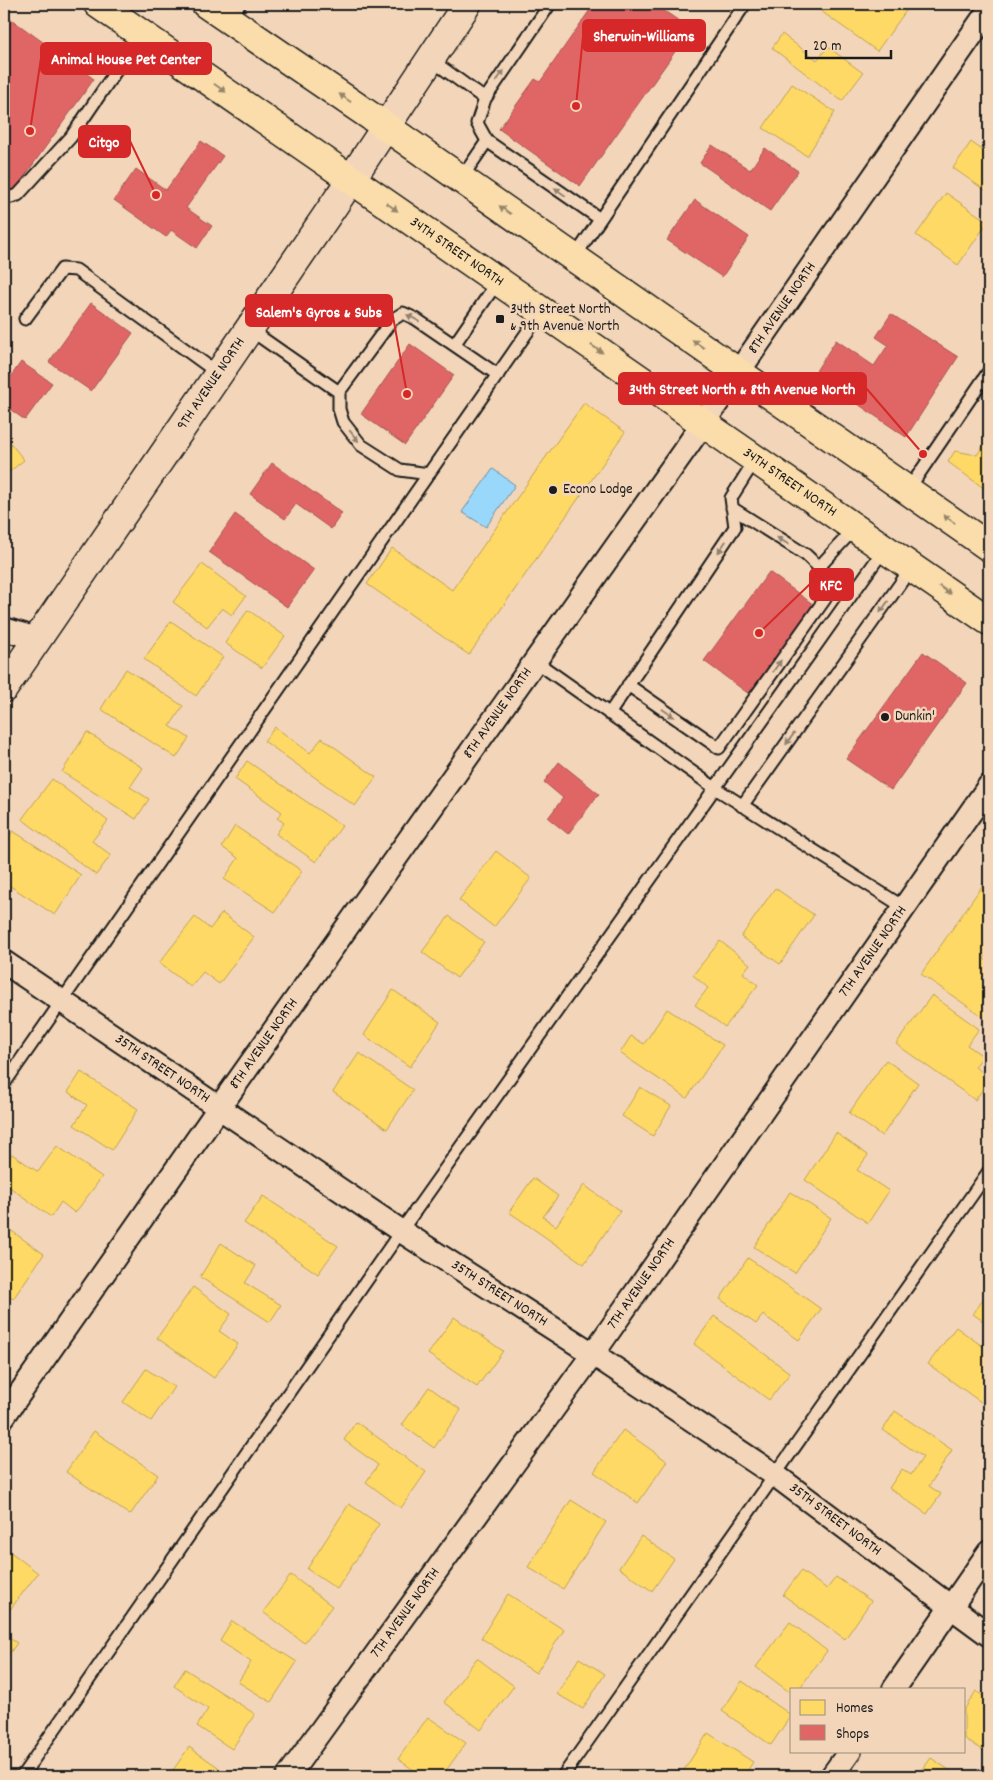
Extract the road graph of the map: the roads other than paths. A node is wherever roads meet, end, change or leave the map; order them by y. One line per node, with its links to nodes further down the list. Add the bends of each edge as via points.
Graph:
1 (98, 4): 8 (highway, 34TH STREET NORTH)
2 (206, 4): 7 (highway)
3 (467, 4): 9 (street, 9TH AVENUE NORTH)
4 (550, 4): 10 (lane, one-way to 4)
5 (745, 4): 16 (lane)
6 (989, 10): 24 (street, 8TH AVENUE NORTH)
7 (234, 12): 11 (highway, one-way to 7)
8 (141, 34): 13 (highway, 34TH STREET NORTH, one-way to 13); 15 (lane, via 71,137 18,195)
9 (430, 59): 10 (lane); 11 (street, 9TH AVENUE NORTH)
10 (485, 99): 12 (lane, via 477,123)
11 (385, 126): 13 (street, 9TH AVENUE NORTH); 14 (highway)
12 (487, 141): 14 (lane); 16 (lane, one-way to 12)
13 (352, 179): 18 (highway, 34TH STREET NORTH, one-way to 18); 21 (street, 9TH AVENUE NORTH)
14 (461, 179): 17 (highway, one-way to 14)
15 (4, 199)
16 (600, 219): 17 (lane)
17 (574, 258): 24 (highway, one-way to 17)
18 (498, 281): 19 (highway, 34TH STREET NORTH); 22 (lane)
19 (542, 311): 26 (lane); 28 (highway, 34TH STREET NORTH, one-way to 28)
20 (25, 319): 25 (lane, via 62,269 76,270)
21 (249, 329): 25 (street, 9TH AVENUE NORTH); 27 (lane)
22 (454, 346): 26 (lane); 27 (lane, one-way to 27, via 403,313 392,320)
23 (989, 371): 31 (lane)
24 (738, 372): 28 (street, 8TH AVENUE NORTH); 31 (highway)
25 (218, 374): 42 (street, 9TH AVENUE NORTH)
26 (498, 376): 30 (lane)
27 (339, 392): 30 (lane, one-way to 30, via 343,422 361,445 400,470)
28 (704, 422): 29 (highway, 34TH STREET NORTH); 43 (street, 8TH AVENUE NORTH)
29 (756, 458): 32 (lane, via 731,498); 33 (highway, 34TH STREET NORTH)
30 (429, 474): 54 (lane)
31 (908, 490): 34 (highway, one-way to 31)
32 (732, 508): 36 (lane, one-way to 32, via 806,555); 44 (lane, one-way to 44, via 735,527)
33 (855, 528): 35 (highway, 34TH STREET NORTH); 36 (lane)
34 (989, 547)
35 (885, 548): 37 (highway, 34TH STREET NORTH); 39 (lane)
36 (819, 567): 38 (lane, via 827,575)
37 (912, 567): 40 (highway, 34TH STREET NORTH, one-way to 40); 51 (lane, one-way to 51)
38 (825, 599): 39 (lane); 46 (lane, one-way to 38)
39 (838, 613): 47 (lane)
40 (989, 621)
41 (4, 629): 42 (street)
42 (37, 640): 45 (street, 9TH AVENUE NORTH)
43 (535, 661): 48 (lane); 56 (street, 8TH AVENUE NORTH)
44 (628, 685): 46 (lane, one-way to 46, via 719,748); 48 (lane)
45 (4, 688)
46 (757, 695): 47 (lane)
47 (773, 706): 50 (lane)
48 (610, 714): 50 (lane)
49 (989, 786): 52 (street, 7TH AVENUE NORTH)
50 (715, 788): 51 (lane); 58 (lane)
51 (742, 806): 52 (lane)
52 (905, 908): 59 (street, 7TH AVENUE NORTH)
53 (4, 962): 54 (street, 35TH STREET NORTH)
54 (62, 1001): 55 (lane); 56 (street, 35TH STREET NORTH)
55 (4, 1084)
56 (219, 1108): 58 (street, 35TH STREET NORTH); 60 (street, 8TH AVENUE NORTH)
57 (989, 1171): 61 (lane)
58 (401, 1230): 59 (street, 35TH STREET NORTH); 67 (lane)
59 (593, 1354): 61 (street, 35TH STREET NORTH); 68 (street, 7TH AVENUE NORTH)
60 (4, 1416)
61 (775, 1475): 63 (street, 35TH STREET NORTH); 69 (lane)
62 (989, 1552): 63 (street)
63 (950, 1607): 64 (street, 35TH STREET NORTH); 65 (street)
64 (989, 1634)
65 (895, 1688)
66 (849, 1752): 70 (street)
67 (22, 1776)
68 (288, 1776)
69 (563, 1776)
70 (832, 1776)

